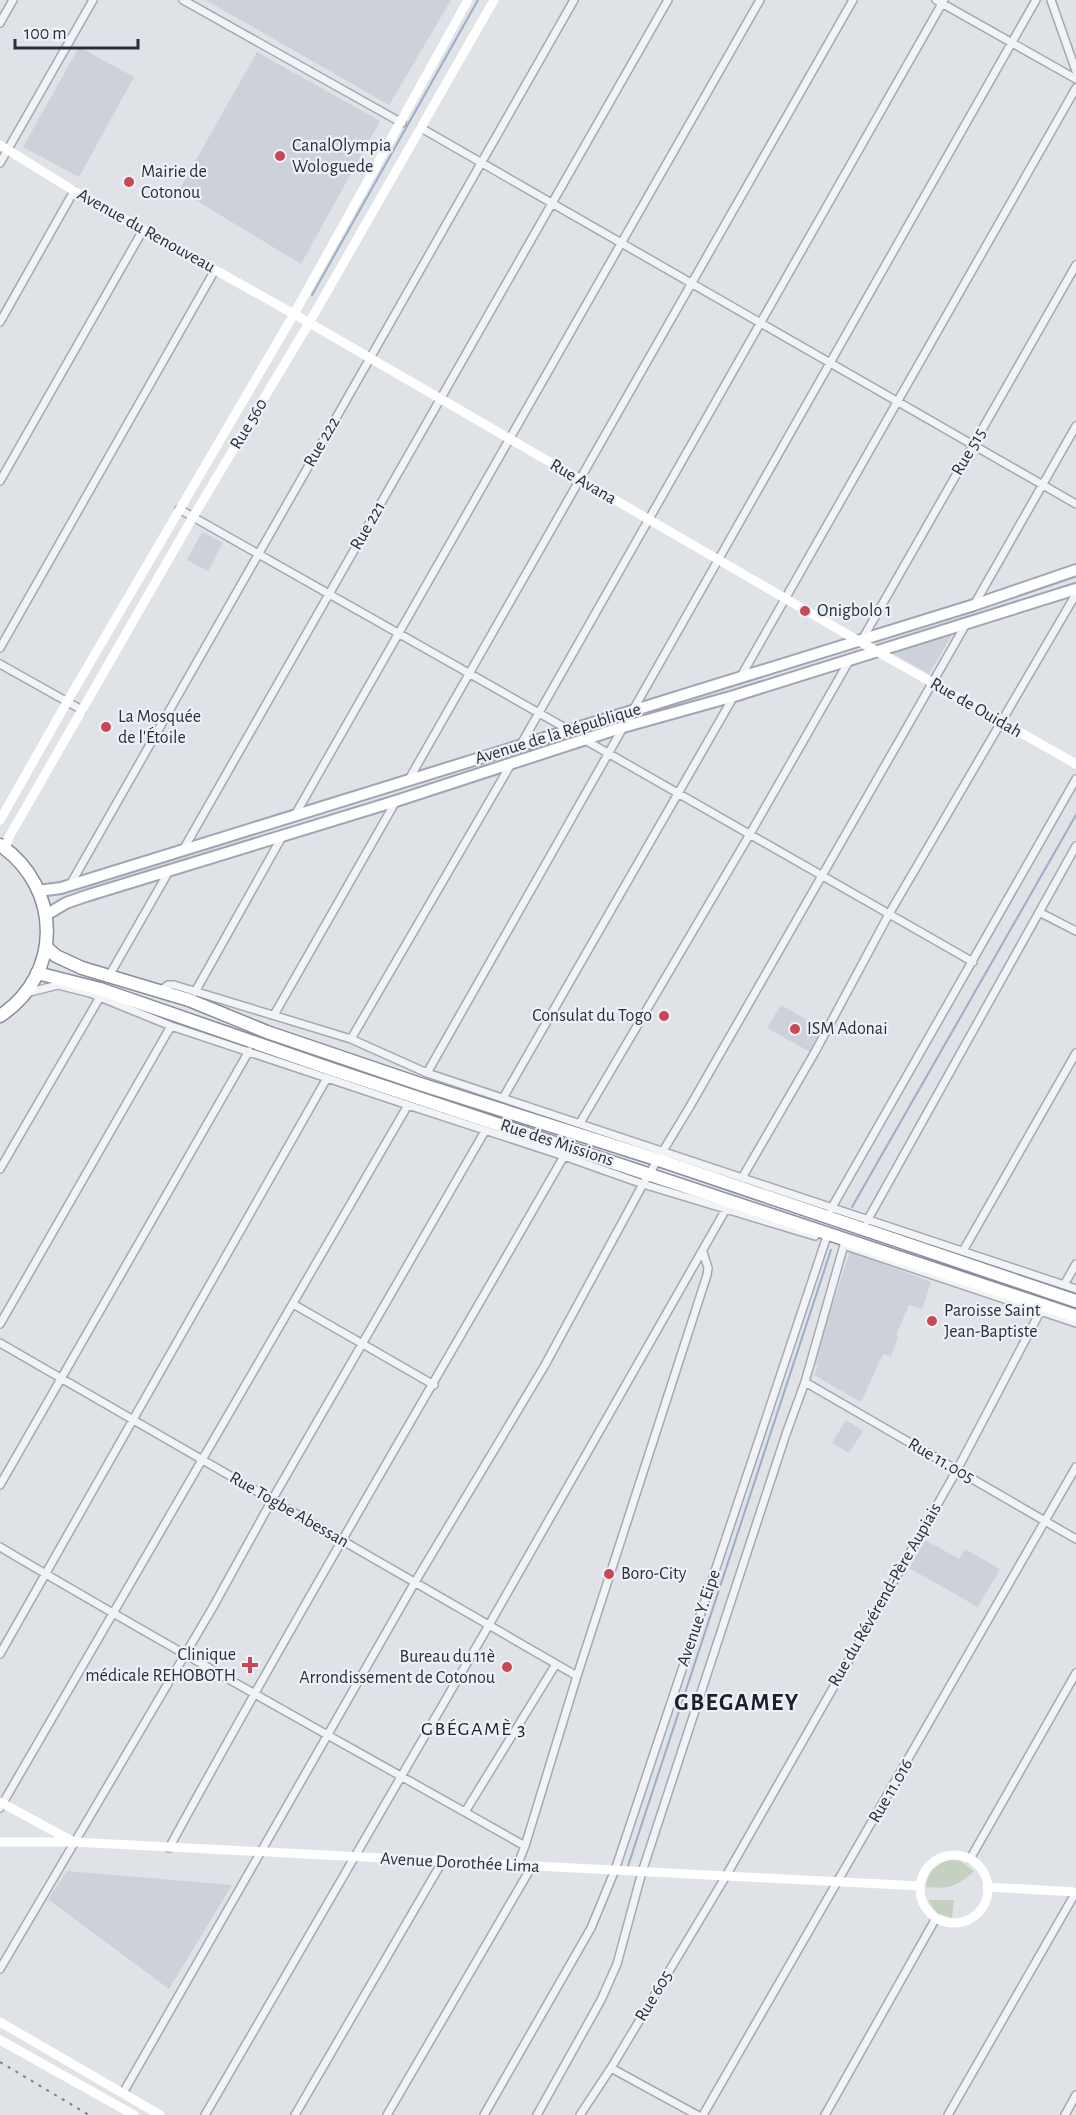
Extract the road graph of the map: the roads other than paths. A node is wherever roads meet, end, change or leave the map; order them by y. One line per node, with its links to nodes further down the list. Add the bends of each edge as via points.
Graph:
1 (13, 0): 13 (street)
2 (93, 0): 20 (street)
3 (183, 0): 18 (street)
4 (468, 0): 18 (main road, Rue 560)
5 (494, 0): 19 (main road, Rue 560)
6 (574, 0): 22 (street, Rue 222)
7 (668, 0): 24 (street, Rue 221)
8 (760, 0): 26 (street)
9 (853, 0): 29 (street)
10 (1036, 0): 14 (street)
11 (1051, 0): 15 (street)
12 (941, 1): 14 (street); 33 (street)
13 (0, 23)
14 (1012, 43): 16 (street); 35 (street)
15 (1076, 71)
16 (1076, 79)
17 (1076, 88): 37 (street)
18 (402, 123): 30 (main road, Rue 560)
19 (421, 128): 22 (street); 32 (main road, Rue 560)
20 (4, 147): 21 (street); 23 (main road, Avenue du Renouveau)
21 (0, 162)
22 (482, 162): 24 (street); 34 (street, Rue 222)
23 (74, 191): 25 (main road, Avenue du Renouveau); 31 (street)
24 (553, 203): 26 (street); 36 (street, Rue 221)
25 (143, 230): 28 (main road, Avenue du Renouveau); 42 (street)
26 (621, 244): 29 (street); 39 (street)
27 (1076, 265): 40 (street, Rue 515)
28 (215, 270): 30 (main road, Avenue du Renouveau); 59 (street)
29 (691, 283): 33 (street); 41 (street)
30 (294, 314): 32 (main road, Avenue du Renouveau); 45 (main road, Rue 560)
31 (0, 322)
32 (309, 323): 34 (main road, Rue Avana); 46 (main road, Rue 560)
33 (761, 323): 35 (street); 47 (street)
34 (370, 358): 36 (main road, Rue Avana); 48 (street, Rue 222)
35 (830, 364): 37 (street); 49 (street)
36 (440, 399): 39 (main road, Rue Avana); 52 (street, Rue 221)
37 (897, 403): 40 (street); 54 (street)
38 (1076, 426): 43 (street)
39 (510, 439): 41 (main road, Rue Avana); 57 (street)
40 (972, 446): 43 (street); 58 (street, Rue 515)
41 (579, 480): 47 (main road, Rue Avana); 63 (street)
42 (0, 481)
43 (1043, 484): 44 (street); 55 (street)
44 (1076, 504)
45 (179, 509): 46 (street); 67 (main road, Rue 560)
46 (193, 517): 48 (street); 68 (main road, Rue 560)
47 (648, 519): 49 (main road, Rue Avana); 70 (street)
48 (258, 554): 52 (street); 92 (street, Rue 222)
49 (718, 560): 54 (main road, Rue Avana); 69 (street)
50 (1076, 570): 55 (main road, Avenue de la République)
51 (1076, 589): 56 (main road, Avenue de la République)
52 (329, 594): 57 (street); 89 (street, Rue 221)
53 (1076, 594): 71 (street)
54 (785, 599): 58 (main road, Rue Avana); 64 (street)
55 (974, 605): 58 (main road, Avenue de la République)
56 (966, 624): 60 (main road, Avenue de la République); 65 (street)
57 (399, 634): 63 (street); 83 (street)
58 (860, 639): 60 (main road, Rue de Ouidah); 64 (main road, Avenue de la République)
59 (0, 648)
60 (876, 651): 61 (main road, Avenue de la République); 65 (main road, Rue de Ouidah)
61 (850, 658): 66 (main road, Avenue de la République); 85 (street)
62 (0, 664): 67 (street)
63 (469, 674): 70 (street); 80 (street)
64 (740, 678): 69 (main road, Avenue de la République)
65 (932, 683): 71 (main road, Rue de Ouidah); 91 (street)
66 (734, 696): 72 (main road, Avenue de la République); 81 (street)
67 (67, 702): 68 (street); 84 (main road, Rue 560)
68 (82, 710): 88 (main road, Rue 560)
69 (633, 710): 72 (street); 73 (main road, Avenue de la République)
70 (539, 713): 73 (street); 75 (street)
71 (1002, 723): 78 (main road, Rue de Ouidah); 95 (street)
72 (623, 728): 74 (main road, Avenue de la République); 76 (street)
73 (569, 730): 75 (main road, Avenue de la République)
74 (585, 740): 76 (street); 77 (main road, Avenue de la République)
75 (520, 746): 80 (main road, Avenue de la République)
76 (608, 753): 81 (street); 112 (street)
77 (512, 762): 82 (main road, Avenue de la République); 109 (street)
78 (1076, 764)
79 (1076, 779): 99 (street)
80 (408, 781): 83 (main road, Avenue de la République)
81 (678, 793): 85 (street); 114 (street)
82 (396, 801): 86 (main road, Avenue de la République); 106 (street)
83 (296, 815): 89 (main road, Avenue de la République)
84 (0, 820)
85 (750, 834): 91 (street); 116 (street)
86 (283, 836): 90 (main road, Avenue de la République); 103 (street)
87 (1076, 846): 94 (street)
88 (2, 847): 93 (highway, via 26,869)
89 (183, 850): 92 (main road, Avenue de la République)
90 (169, 870): 96 (main road, Avenue de la République, via 66,903); 101 (street)
91 (822, 876): 95 (street); 119 (street)
92 (69, 885): 93 (main road, Avenue de la République)
93 (38, 891): 96 (highway)
94 (1040, 912): 97 (street); 125 (street)
95 (889, 914): 99 (street); 121 (street)
96 (46, 915): 98 (highway)
97 (1076, 931)
98 (46, 947): 100 (highway); 101 (highway, Rue des Missions, via 69,962)
99 (973, 962): 124 (street)
100 (37, 974): 104 (highway); 122 (highway, Rue des Missions, via 100,989)
101 (109, 976): 102 (highway, Rue des Missions)
102 (160, 991): 103 (street, via 171,985); 119 (highway, Rue des Missions, via 376,1069)
103 (195, 992): 106 (street)
104 (26, 993): 105 (street, via 58,985); 107 (highway)
105 (100, 997): 108 (street); 120 (street)
106 (274, 1015): 109 (street)
107 (0, 1016)
108 (171, 1026): 110 (street); 138 (street)
109 (351, 1039): 112 (street)
110 (249, 1051): 113 (street); 141 (street)
111 (1076, 1053): 128 (street)
112 (426, 1073): 114 (street)
113 (327, 1078): 115 (street); 144 (street)
114 (503, 1098): 116 (street)
115 (408, 1106): 117 (street); 134 (street)
116 (580, 1123): 119 (street)
117 (485, 1131): 118 (street); 140 (street)
118 (564, 1156): 122 (street); 143 (street)
119 (660, 1156): 121 (street); 122 (street); 133 (highway, Rue des Missions)
120 (0, 1170)
121 (742, 1178): 124 (street)
122 (647, 1179): 123 (street); 136 (highway, Rue des Missions); 155 (street, via 545,1365)
123 (726, 1209): 126 (street); 129 (street)
124 (831, 1209): 125 (street)
125 (867, 1221): 128 (street)
126 (826, 1239): 127 (street); 178 (street, Avenue Y. Eipe)
127 (844, 1245): 135 (street); 142 (street, Avenue Y. Eipe)
128 (963, 1251): 131 (street)
129 (703, 1252): 157 (street); 162 (street, via 707,1275)
130 (1076, 1264): 131 (street)
131 (1064, 1286): 132 (street)
132 (1076, 1289)
133 (1076, 1301)
134 (293, 1304): 140 (street); 145 (street)
135 (1040, 1312): 137 (street); 147 (street, Rue du Révérend-Père Aupiais)
136 (1076, 1316)
137 (1076, 1323)
138 (0, 1324)
139 (0, 1343): 141 (street, Rue Togbe Abessan)
140 (362, 1344): 143 (street); 149 (street)
141 (61, 1378): 144 (street, Rue Togbe Abessan); 148 (street)
142 (805, 1382): 147 (street, Rue 11.005); 179 (street, Avenue Y. Eipe)
143 (434, 1385): 152 (street)
144 (134, 1420): 145 (street, Rue Togbe Abessan); 154 (street)
145 (202, 1460): 149 (street, Rue Togbe Abessan); 156 (street)
146 (1076, 1467): 150 (street, Rue 11.016)
147 (957, 1470): 150 (street, Rue 11.005); 180 (street, Rue du Révérend-Père Aupiais)
148 (0, 1485)
149 (272, 1500): 152 (street, Rue Togbe Abessan); 159 (street)
150 (1045, 1521): 151 (street, Rue 11.005); 181 (street, Rue 11.016)
151 (1076, 1539)
152 (344, 1541): 155 (street, Rue Togbe Abessan); 163 (street)
153 (0, 1547): 154 (street)
154 (46, 1574): 156 (street); 158 (street)
155 (415, 1582): 157 (street, Rue Togbe Abessan); 164 (street)
156 (113, 1614): 159 (street); 166 (street)
157 (489, 1625): 160 (street, Rue Togbe Abessan); 165 (street)
158 (0, 1654)
159 (184, 1655): 163 (street); 169 (street)
160 (556, 1664): 162 (street, Rue Togbe Abessan); 167 (street)
161 (1076, 1673): 174 (street)
162 (578, 1676): 170 (street)
163 (253, 1694): 164 (street); 171 (street)
164 (329, 1735): 165 (street); 172 (street)
165 (402, 1776): 167 (street); 173 (street)
166 (1, 1805): 169 (main road)
167 (465, 1812): 170 (street)
168 (0, 1842): 169 (main road, Avenue Dorothée Lima)
169 (74, 1842): 171 (main road, Avenue Dorothée Lima); 186 (street)
170 (525, 1846): 176 (street)
171 (169, 1848): 172 (main road, Avenue Dorothée Lima)
172 (259, 1853): 173 (main road, Avenue Dorothée Lima); 190 (street)
173 (354, 1858): 175 (main road, Avenue Dorothée Lima); 194 (street)
174 (970, 1860): 182 (main road, via 956,1856 938,1860 925,1872); 183 (main road, via 983,1872)
175 (442, 1862): 176 (main road, Avenue Dorothée Lima); 195 (street)
176 (517, 1866): 177 (main road, Avenue Dorothée Lima)
177 (532, 1866): 178 (main road, Avenue Dorothée Lima); 196 (street)
178 (615, 1870): 179 (main road, Avenue Dorothée Lima); 197 (street, Avenue Y. Eipe, via 591,1928)
179 (642, 1872): 180 (main road, Avenue Dorothée Lima); 198 (street, Avenue Y. Eipe, via 617,1964)
180 (726, 1876): 181 (main road, Avenue Dorothée Lima); 189 (street, Rue 605)
181 (839, 1882): 182 (main road, Avenue Dorothée Lima); 201 (street, Rue 11.016)
182 (920, 1886): 185 (main road, via 924,1906)
183 (987, 1887): 184 (main road); 185 (main road, via 983,1906 971,1918 956,1923)
184 (1076, 1892): 203 (street)
185 (936, 1918): 202 (street)
186 (0, 1970)
187 (0, 2022): 190 (main road)
188 (0, 2040): 192 (main road)
189 (611, 2068): 199 (street, Rue 605); 200 (street)
190 (123, 2093): 193 (main road)
191 (1076, 2095): 204 (street)
192 (134, 2115)
193 (160, 2115)
194 (206, 2115)
195 (295, 2115)
196 (387, 2115)
197 (484, 2115)
198 (537, 2115)
199 (580, 2115)
200 (697, 2115)
201 (703, 2115)
202 (825, 2115)
203 (948, 2115)
204 (1065, 2115)

